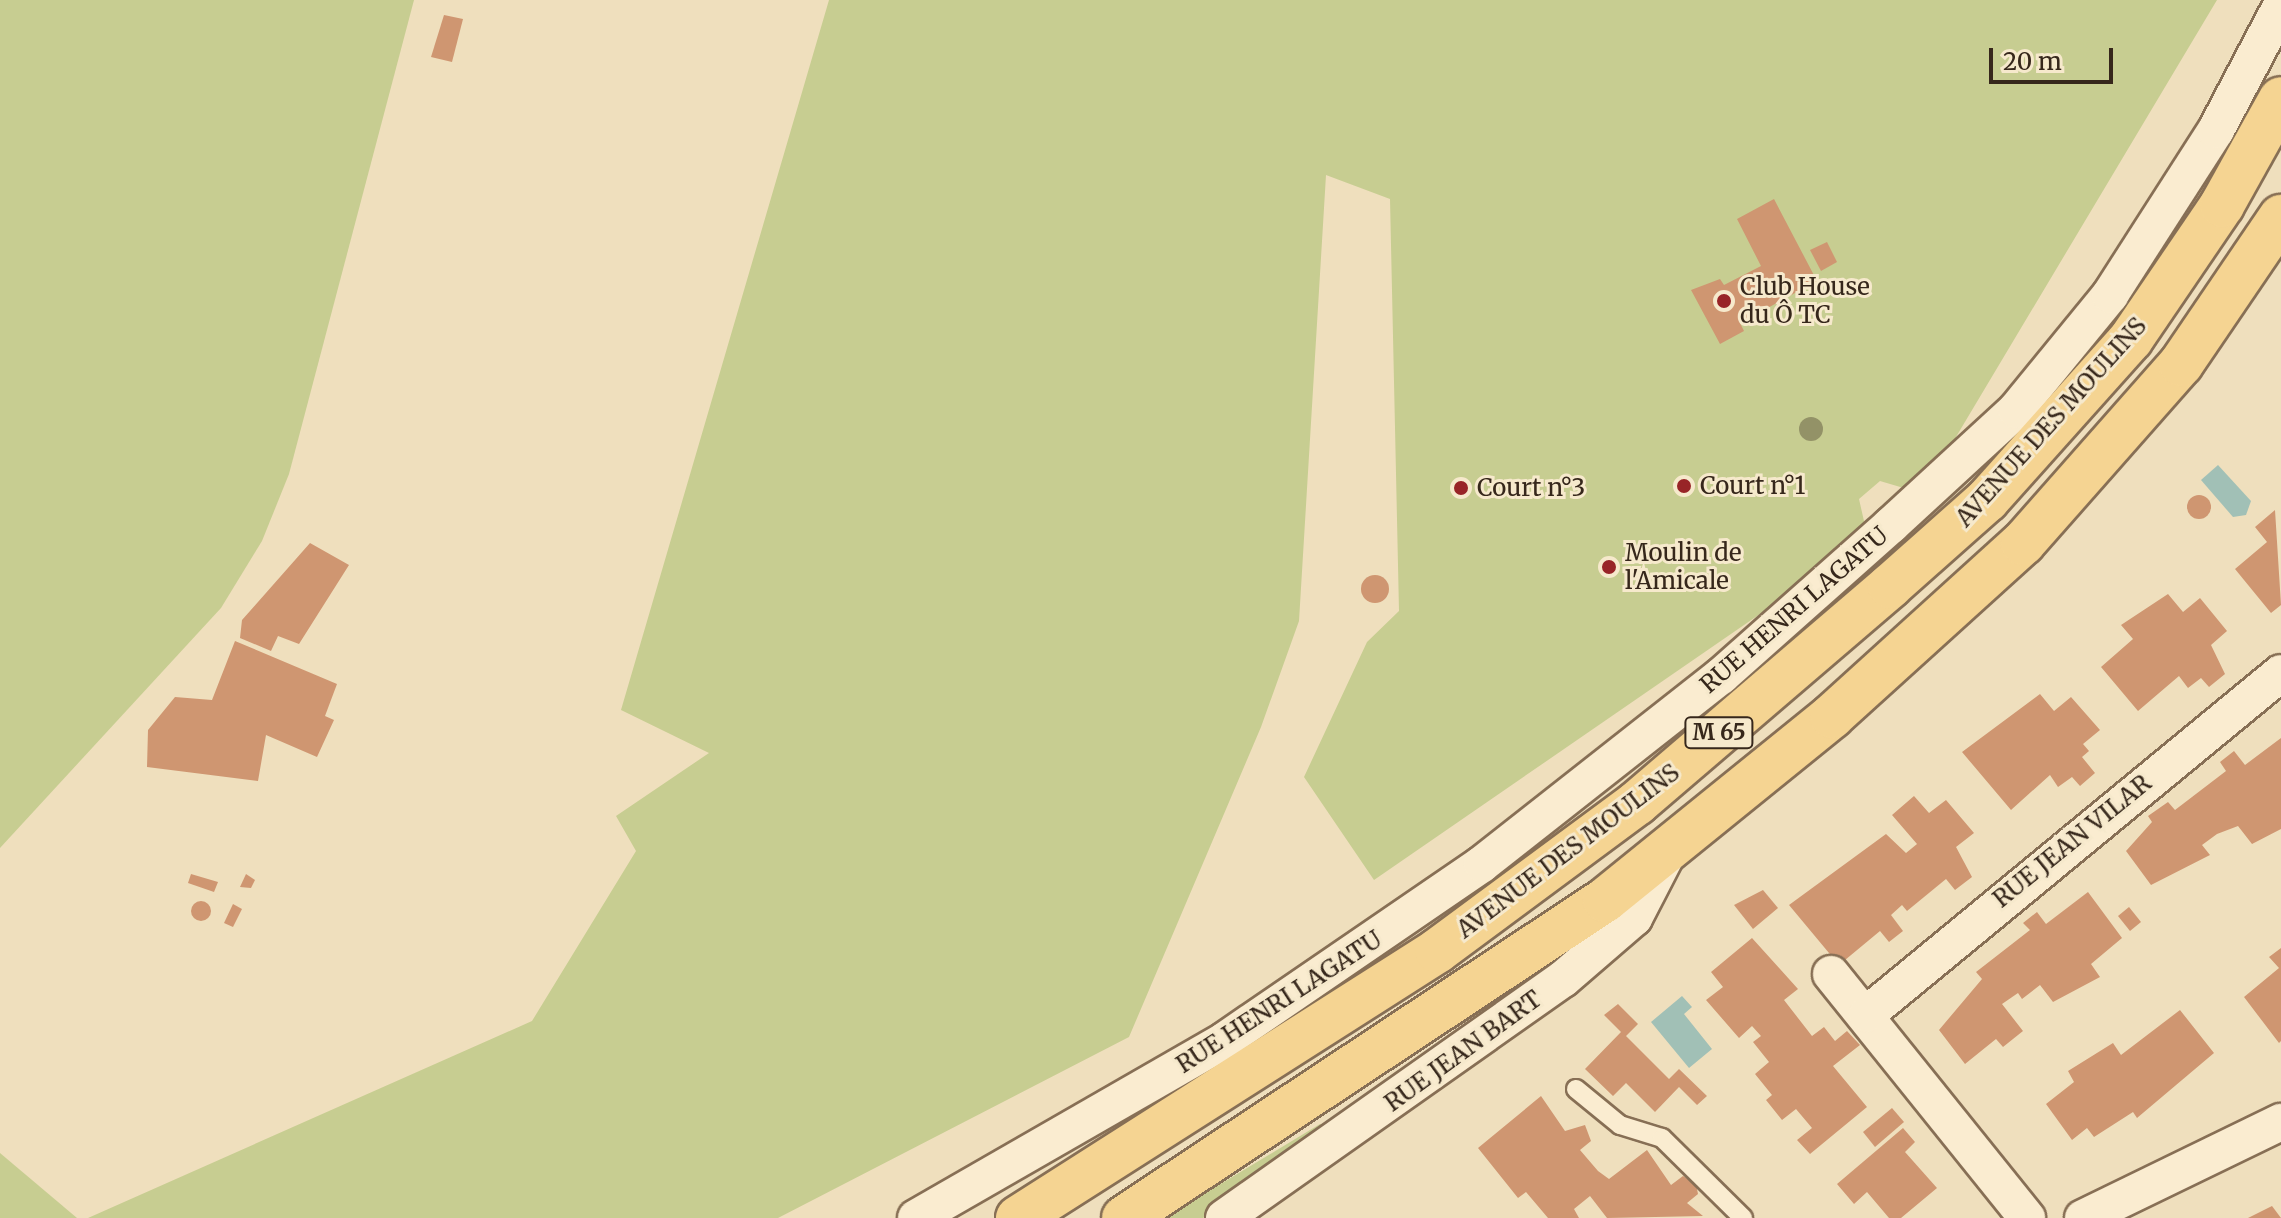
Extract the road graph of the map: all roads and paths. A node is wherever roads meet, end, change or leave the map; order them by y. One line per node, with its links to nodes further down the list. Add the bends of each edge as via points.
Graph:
1 (2281, 6): 11 (street, RUE HENRI LAGATU, via 2209,143 2110,295 2016,410 1880,535 1721,676 1366,947 1225,1040)
2 (2281, 99): 12 (main road, AVENUE DES MOULINS / M 65, via 2222,205 2131,339 1987,500 1890,586 1637,803 1437,951)
3 (2281, 217): 5 (main road, M 65, via 2181,364 2023,543)
4 (2281, 673): 7 (street, RUE JEAN VILAR)
5 (1668, 852): 13 (main road, M 65, via 1327,1090); 14 (street, RUE JEAN BART, via 1634,918 1563,979)
6 (1831, 974): 7 (street)
7 (1867, 1014): 16 (street)
8 (1576, 1089): 15 (lane, via 1620,1125 1662,1138)
9 (2281, 1122): 10 (street)
10 (2137, 1207): 17 (street)
11 (916, 1218)
12 (1018, 1218)
13 (1124, 1218)
14 (1224, 1218)
15 (1743, 1218)
16 (2027, 1218)
17 (2083, 1218)

